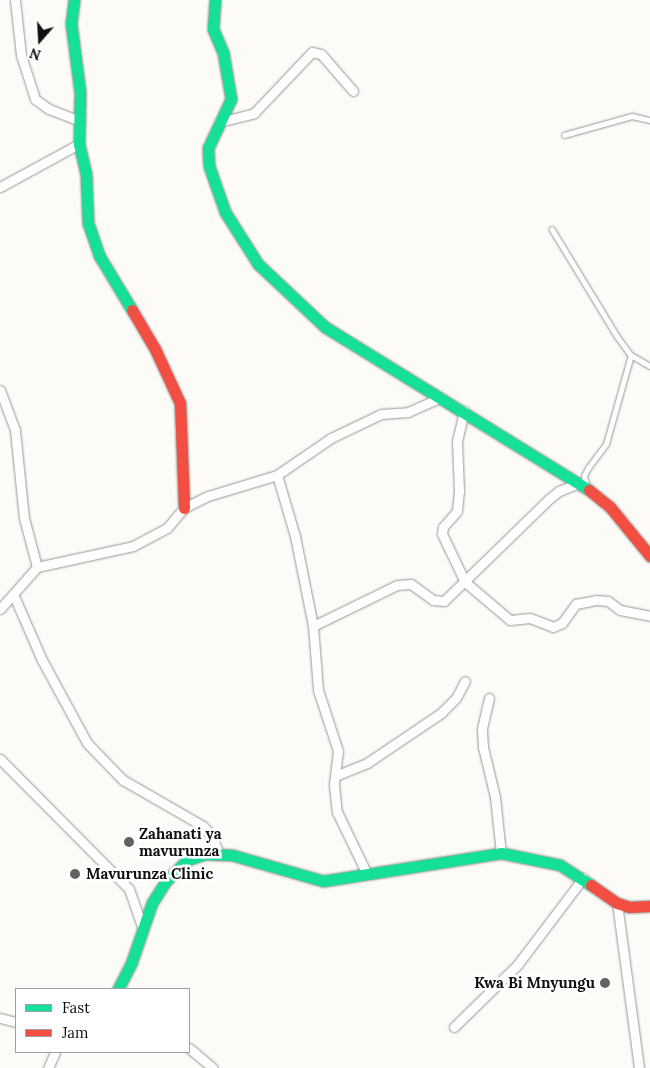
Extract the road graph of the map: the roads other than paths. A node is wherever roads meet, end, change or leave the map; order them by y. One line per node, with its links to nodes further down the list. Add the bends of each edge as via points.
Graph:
1 (15, 0): 6 (street, via 21,56 35,99 49,109)
2 (74, 0): 6 (street, via 71,23 80,92)
3 (214, 0): 7 (street, via 213,29 223,52 231,99)
4 (353, 91): 7 (street, via 321,54 312,52 254,112)
5 (650, 120): 8 (lane, via 632,116)
6 (80, 121): 9 (street)
7 (219, 122): 15 (street, via 208,148 212,182 225,212 258,264 325,327)
8 (564, 135)
9 (79, 144): 10 (street); 20 (street, via 89,198 88,223 100,256 155,348 180,403)
10 (0, 187)
11 (552, 229): 12 (lane)
12 (631, 355): 13 (lane); 19 (lane, via 606,444 584,476)
13 (650, 366)
14 (0, 390): 22 (street, via 15,430 24,518)
15 (441, 397): 16 (street); 17 (street, via 417,409 381,414 347,429)
16 (464, 412): 18 (street, via 556,472); 23 (street, via 457,441 460,491 457,511 443,527 442,534)
17 (277, 475): 20 (street, via 208,496); 27 (street)
18 (579, 483): 19 (street); 23 (street, via 554,495)
19 (589, 490): 21 (street, via 610,507)
20 (184, 508): 22 (street, via 167,528 134,546)
21 (650, 556)
22 (37, 567): 24 (street)
23 (465, 582): 26 (street, via 510,620 530,618 553,627 562,623 576,604 596,600); 27 (street, via 438,603 411,584 397,585)
24 (14, 596): 25 (street); 32 (street, via 42,660 87,743 123,780 203,826 212,836)
25 (0, 610)
26 (650, 616)
27 (313, 626): 31 (street, via 318,690 338,751)
28 (464, 681): 31 (street, via 456,698 441,712 366,763)
29 (489, 698): 33 (street, via 482,729 483,748 495,797)
30 (0, 759): 38 (street, via 129,889)
31 (335, 776): 34 (street, via 340,823)
32 (218, 852): 34 (street, via 316,880 328,881); 38 (street, via 195,856 172,872 152,903)
33 (501, 853): 34 (street); 35 (street, via 541,858 560,864)
34 (366, 872)
35 (584, 878): 36 (street); 42 (street, via 518,964)
36 (617, 903): 37 (street, via 629,907); 47 (street)
37 (650, 906)
38 (143, 928): 39 (street)
39 (118, 988)
40 (0, 1018): 41 (street)
41 (15, 1022)
42 (454, 1027)
43 (190, 1049): 46 (street)
44 (55, 1053): 45 (street)
45 (48, 1068)
46 (213, 1068)
47 (639, 1068)

